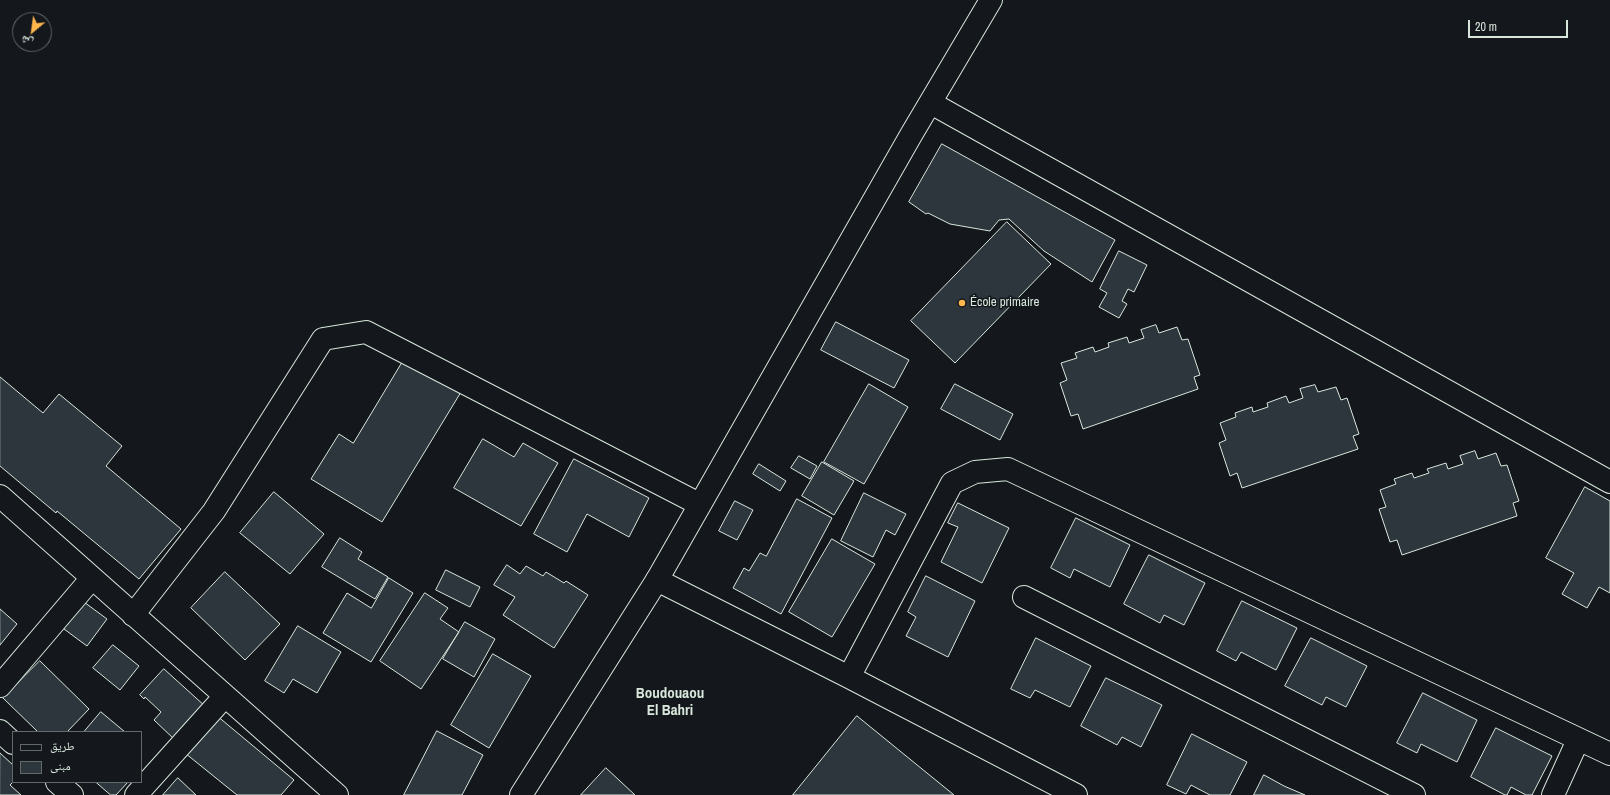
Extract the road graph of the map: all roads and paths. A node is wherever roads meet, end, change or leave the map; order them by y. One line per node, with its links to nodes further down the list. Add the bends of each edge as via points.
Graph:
1 (991, 0): 2 (street)
2 (931, 103): 3 (street); 5 (street, via 910,135)
3 (1610, 482)
4 (0, 496): 6 (street)
5 (699, 504): 7 (street); 9 (street, via 366,332 323,339 214,511)
6 (92, 578): 9 (street); 11 (street)
7 (657, 580): 10 (street); 21 (street)
8 (1024, 597): 23 (street)
9 (133, 615): 12 (street)
10 (849, 676): 14 (street, via 952,483 975,472 1008,468); 22 (street)
11 (0, 686)
12 (225, 696): 19 (street); 20 (street)
13 (0, 731): 15 (street)
14 (1578, 740): 16 (street); 24 (street)
15 (12, 742)
16 (1610, 754)
17 (58, 783): 18 (street)
18 (72, 795)
19 (136, 795)
20 (337, 795)
21 (521, 795)
22 (1076, 795)
23 (1414, 795)
24 (1553, 795)

